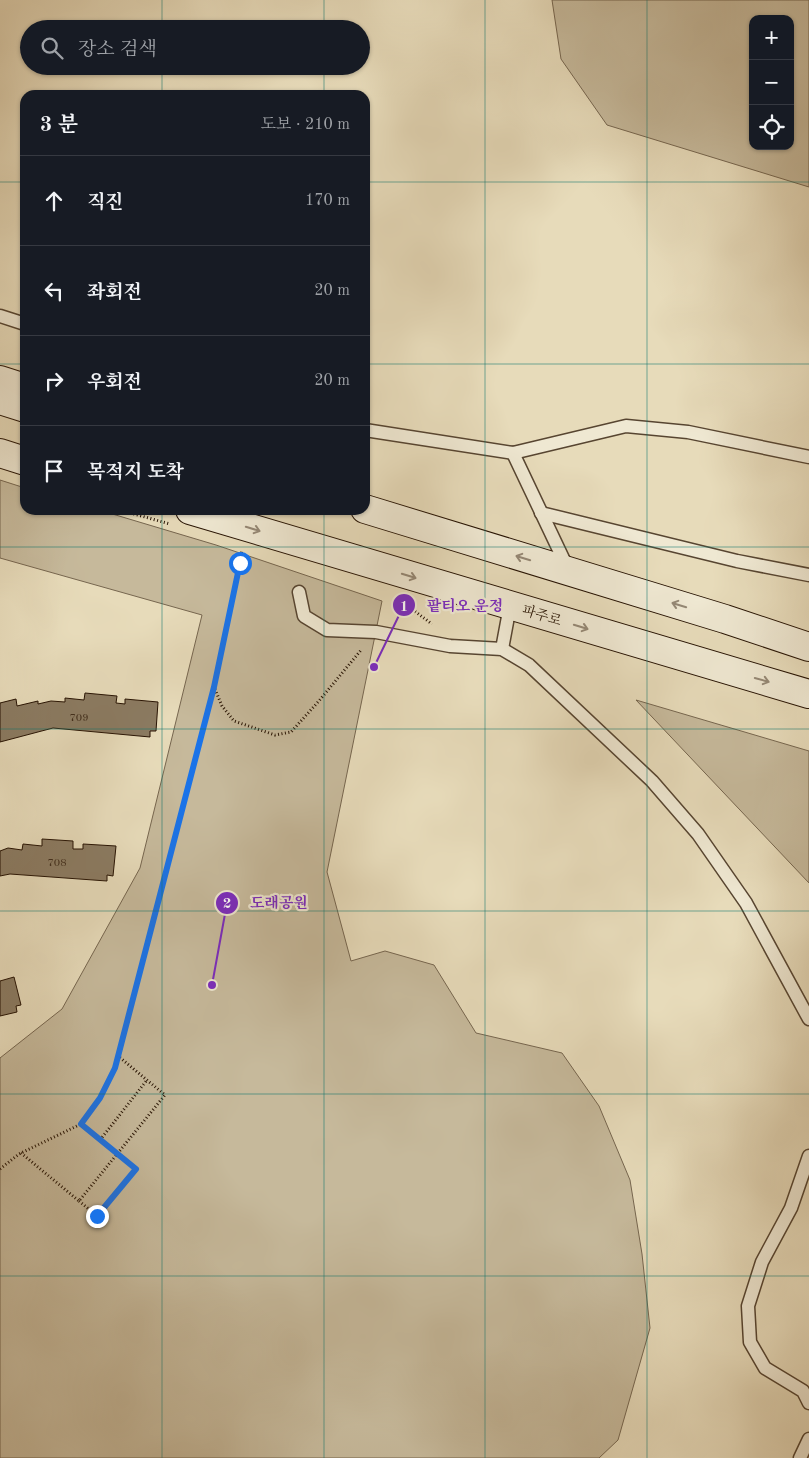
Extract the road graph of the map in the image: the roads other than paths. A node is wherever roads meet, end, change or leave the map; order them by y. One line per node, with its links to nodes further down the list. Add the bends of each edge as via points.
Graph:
1 (0, 316): 2 (lane)
2 (20, 322)
3 (0, 380): 4 (main road)
4 (20, 386)
5 (0, 400): 6 (main road)
6 (20, 406)
7 (370, 431): 9 (lane)
8 (0, 453): 11 (main road)
9 (513, 453): 10 (lane, via 626,426 688,432); 13 (lane)
10 (809, 457)
11 (20, 459)
12 (370, 511): 15 (main road, one-way to 12)
13 (541, 513): 15 (lane); 16 (lane, via 737,561)
14 (207, 515): 18 (main road, 파주로, one-way to 18)
15 (569, 572): 19 (main road, one-way to 15)
16 (809, 575)
17 (299, 592): 20 (lane, via 304,616 327,630 376,632 450,646)
18 (510, 606): 20 (lane); 21 (main road, 파주로, one-way to 21)
19 (809, 648)
20 (502, 649): 22 (lane, via 529,665 597,728 652,781 698,834 746,903)
21 (809, 694)
22 (809, 1019)
23 (809, 1156): 24 (lane, via 791,1208 762,1262 748,1306 750,1342 764,1368 803,1391)
24 (809, 1403)
25 (809, 1440): 26 (lane)
26 (800, 1458)

